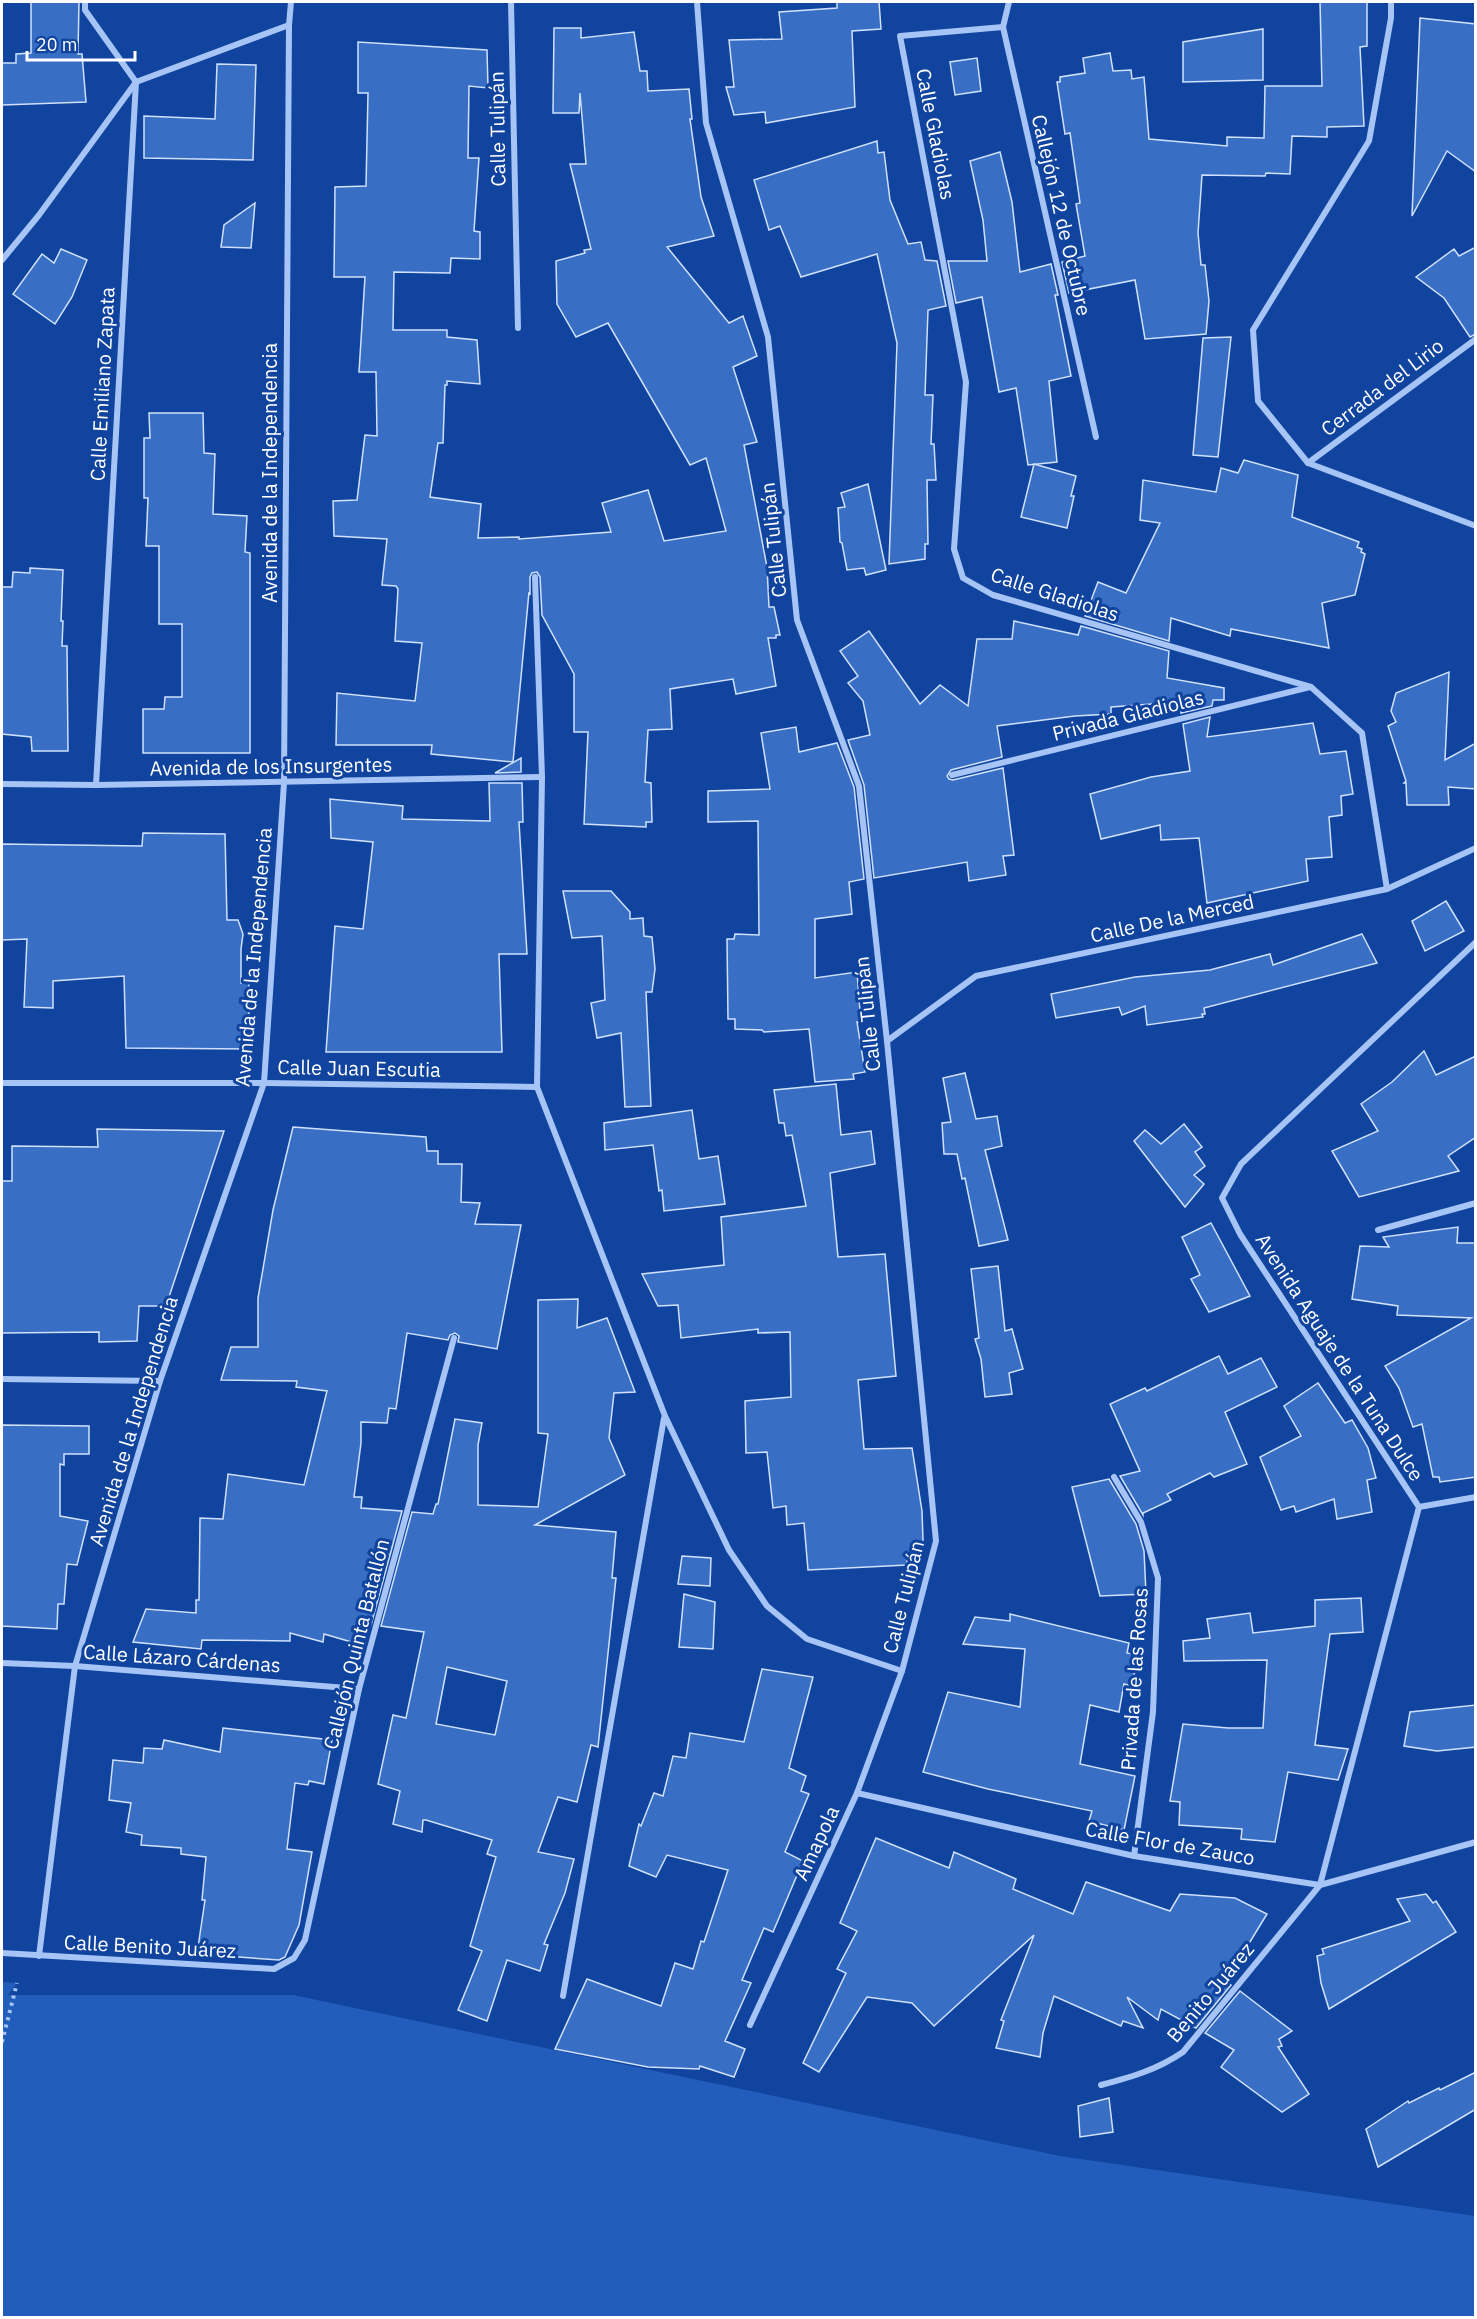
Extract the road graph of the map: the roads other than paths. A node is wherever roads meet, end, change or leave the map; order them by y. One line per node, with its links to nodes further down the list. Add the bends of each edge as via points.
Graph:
1 (85, 2): 9 (street, via 85,10)
2 (291, 2): 7 (street, Avenida de la Independencia)
3 (512, 2): 11 (street, Calle Tulipán)
4 (697, 2): 26 (street, Calle Tulipán, via 706,123 768,337 797,620 859,786)
5 (1010, 2): 8 (street, Callejón 12 de Octubre)
6 (1391, 2): 14 (street, via 1369,141 1253,330 1258,401)
7 (289, 25): 9 (street); 20 (street, Avenida de la Independencia)
8 (1003, 27): 13 (street, Callejón 12 de Octubre); 17 (street, Calle Gladiolas, via 900,36 966,382 954,549 963,578 993,595)
9 (136, 82): 10 (street); 22 (street, Calle Emiliano Zapata)
10 (2, 260)
11 (518, 328)
12 (1476, 339): 14 (street, Cerrada del Lirio)
13 (1096, 437)
14 (1308, 463): 15 (street)
15 (1476, 526)
16 (535, 577): 19 (street, Calle Tulipán)
17 (1311, 687): 18 (street, Privada Gladiolas); 24 (street, Calle Gladiolas, via 1362,733)
18 (952, 774)
19 (542, 777): 20 (street, Avenida de los Insurgentes); 29 (street, Calle Tulipán)
20 (284, 783): 22 (street, Avenida de los Insurgentes); 28 (street, Avenida de la Independencia)
21 (2, 784): 22 (street, Avenida de los Insurgentes)
22 (96, 785)
23 (1476, 848): 24 (street, Calle De la Merced)
24 (1387, 889): 26 (street, Calle De la Merced, via 976,976)
25 (1476, 942): 38 (street, Avenida Aguaje de la Tuna Dulce, via 1241,1164 1222,1198 1240,1234)
26 (886, 1041): 41 (street, Calle Tulipán, via 936,1540)
27 (2, 1083): 28 (street, Calle Juan Escutia)
28 (264, 1083): 29 (street, Calle Juan Escutia); 34 (street, Avenida de la Independencia)
29 (537, 1087): 35 (street, Calle Tulipán)
30 (1476, 1203): 31 (street)
31 (1378, 1230)
32 (454, 1338): 42 (street, Callejón Quinta Batallón)
33 (2, 1379): 34 (street)
34 (160, 1381): 40 (street, Avenida de la Independencia)
35 (665, 1416): 41 (street, Calle Tulipán, via 729,1550 767,1606 807,1639); 50 (street)
36 (1114, 1477): 45 (street, Privada de las Rosas, via 1142,1522 1158,1578 1153,1712)
37 (1476, 1497): 38 (street)
38 (1419, 1507): 46 (street, Avenida Aguaje de la Tuna Dulce)
39 (2, 1663): 40 (street, Calle Lázaro Cárdenas)
40 (75, 1666): 42 (street, Calle Lázaro Cárdenas); 48 (street, Avenida de la Independencia)
41 (902, 1671): 43 (street, Amapola)
42 (359, 1689): 49 (street, Callejón Quinta Batallón, via 305,1941)
43 (858, 1793): 45 (street, Calle Flor de Zauco); 51 (street, Amapola)
44 (1476, 1842): 46 (street, Calle Flor de Zauco)
45 (1134, 1856): 46 (street, Calle Flor de Zauco)
46 (1320, 1885): 52 (street, Benito Juárez, via 1182,2052 1143,2074)
47 (2, 1953): 48 (street, Calle Benito Juárez)
48 (39, 1956): 49 (street, Calle Benito Juárez, via 274,1969)
49 (294, 1958)
50 (563, 1996)
51 (750, 2025)
52 (1101, 2085)

